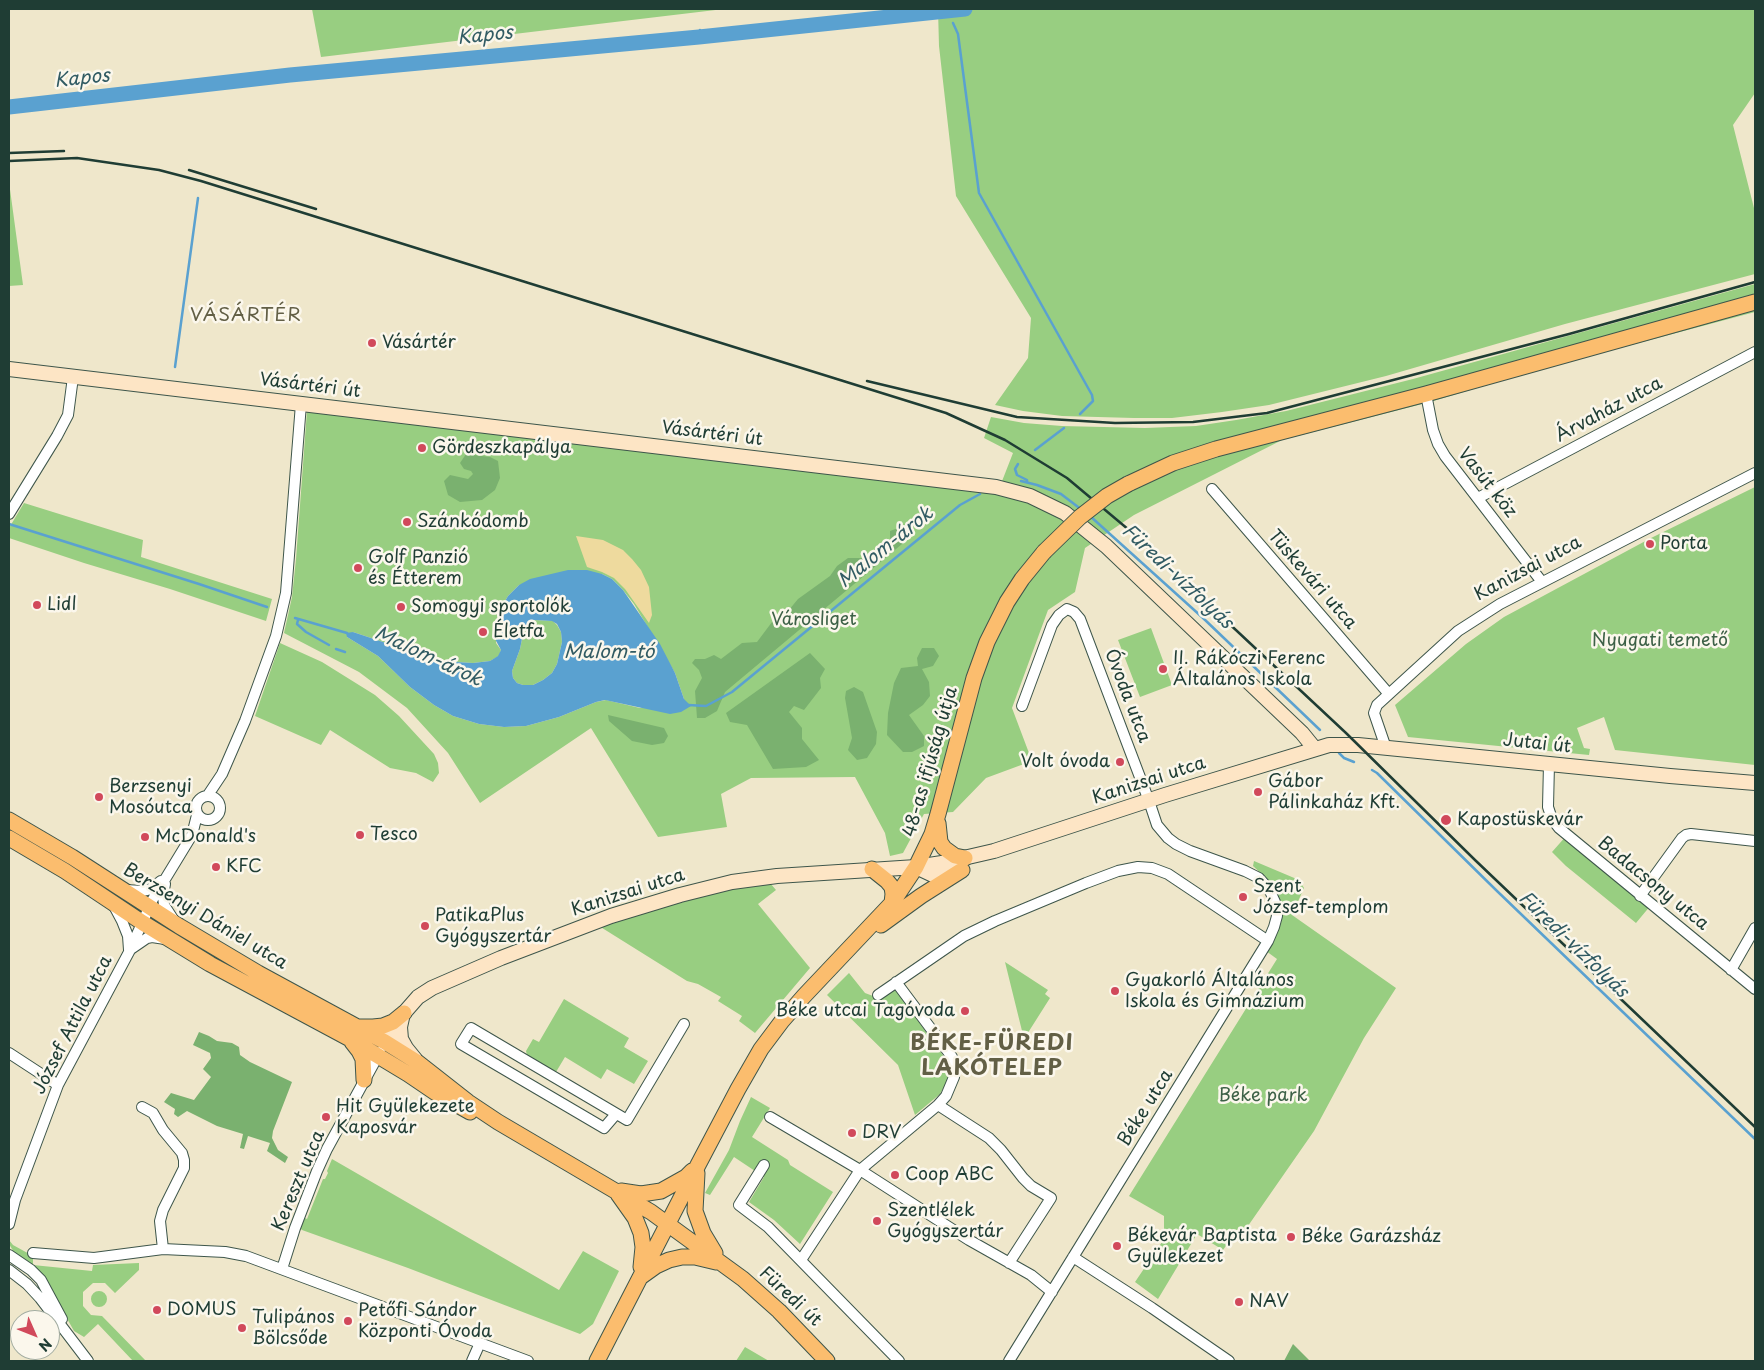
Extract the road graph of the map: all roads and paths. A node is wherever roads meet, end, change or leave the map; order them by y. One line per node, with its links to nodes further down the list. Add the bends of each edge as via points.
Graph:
1 (1755, 302): 5 (main road, 48-as ifjúság útja)
2 (1755, 352): 9 (street, Árvaház utca)
3 (9, 369): 4 (street, Vásártéri út)
4 (74, 377): 6 (street, Vásártéri út); 10 (street, via 68,415)
5 (1426, 394): 9 (street, Vasút köz, via 1438,444); 20 (main road, 48-as ifjúság útja, bridge, via 1173,463 1128,484 1085,512 1022,579 987,642 964,713)
6 (301, 404): 14 (street, Vásártéri út, via 996,487 1030,496 1065,513 1106,546 1268,699); 18 (street, via 286,593 276,636 245,721)
7 (1755, 473): 11 (street, Kanizsai utca)
8 (1212, 489): 12 (street, Tüskevári utca)
9 (1478, 498): 11 (street, Vasút köz)
10 (9, 514)
11 (1542, 582): 12 (street, Kanizsai utca, via 1458,631)
12 (1388, 693): 15 (street, Kanizsai utca, via 1374,714)
13 (1022, 706): 19 (street, Óvoda utca, via 1052,625 1067,609 1074,612 1080,619)
14 (1315, 748): 15 (street, Jutai út, via 1341,744); 19 (street, Kanizsai utca)
15 (1386, 748): 16 (street, Jutai út)
16 (1549, 764): 17 (street, Jutai út); 30 (street, Badacsony utca, via 1548,807 1552,819)
17 (1755, 782)
18 (212, 796): 21 (street, via 196,802 195,808); 21 (street, via 220,804 219,814 213,819)
19 (1149, 800): 25 (street, Kanizsai utca); 38 (street, Béke utca, via 1157,825 1168,838 1190,851 1246,871 1269,889 1277,916)
20 (938, 814): 25 (main road, via 940,842); 26 (main road, 48-as ifjúság útja)
21 (201, 817): 28 (street, József Attila utca)
22 (9, 820): 29 (main road, Berzsenyi Dániel utca)
23 (9, 838): 31 (main road, Berzsenyi Dániel utca)
24 (1755, 841): 30 (street, via 1686,835)
25 (964, 864): 26 (street, Kanizsai utca, via 945,876 935,876); 40 (main road)
26 (916, 867): 27 (street, Kanizsai utca); 32 (main road, 48-as ifjúság útja)
27 (872, 869): 32 (main road, via 892,888); 45 (street, Kanizsai utca, via 732,882 611,916 432,988 418,997)
28 (166, 878): 29 (street, via 142,891); 33 (street, József Attila utca); 35 (street, via 164,905)
29 (120, 889): 33 (main road, Berzsenyi Dániel utca)
30 (1640, 896): 41 (street, Badacsony utca)
31 (112, 902): 34 (main road, Berzsenyi Dániel utca); 39 (street, via 128,936)
32 (892, 903): 40 (main road, 48-as ifjúság útja)
33 (150, 908): 34 (street, József Attila utca); 35 (main road, Berzsenyi Dániel utca)
34 (142, 923): 37 (main road, Berzsenyi Dániel utca); 39 (street, József Attila utca)
35 (179, 926): 47 (main road, Berzsenyi Dániel utca)
36 (1755, 928): 41 (street)
37 (171, 941): 39 (street, via 147,938); 47 (main road, Berzsenyi Dániel utca, via 257,990)
38 (1268, 941): 42 (street, via 1168,874 1138,866 1086,883 995,921 964,936); 72 (street, Béke utca)
39 (129, 952): 55 (street, József Attila utca)
40 (844, 954): 61 (main road, 48-as ifjúság útja, via 782,1021 761,1049)
41 (1731, 970): 43 (street, Badacsony utca)
42 (896, 982): 44 (street); 56 (street, via 952,1057 954,1077)
43 (1755, 989)
44 (878, 995)
45 (404, 1013): 47 (main road, via 393,1022); 48 (street, Kanizsai utca); 52 (street, via 401,1039)
46 (684, 1024): 58 (street, via 628,1120)
47 (354, 1033): 48 (main road, Berzsenyi Dániel utca); 51 (main road, Berzsenyi Dániel utca); 54 (main road, via 363,1059)
48 (386, 1042): 51 (street, Kereszt utca); 52 (main road)
49 (9, 1053): 55 (street)
50 (516, 1054): 53 (street); 53 (street, via 471,1028 461,1044); 58 (street)
51 (378, 1055): 54 (street, Kereszt utca); 60 (main road, via 463,1109)
52 (417, 1062): 60 (main road)
53 (506, 1071): 58 (street, via 604,1128)
54 (364, 1080): 76 (street, Kereszt utca, via 317,1171)
55 (58, 1085): 65 (street, József Attila utca)
56 (938, 1105): 63 (street); 74 (street, via 988,1138 1031,1186 1050,1198)
57 (142, 1107): 69 (street, via 153,1113 184,1160 184,1168 161,1216)
58 (616, 1114)
59 (770, 1117): 63 (street)
60 (498, 1122): 64 (main road)
61 (698, 1165): 64 (main road, via 686,1177 661,1191 641,1194); 68 (main road, 48-as ifjúság útja); 75 (main road, via 695,1211 703,1233)
62 (764, 1165): 73 (street, via 739,1205 768,1227)
63 (860, 1170): 73 (street); 74 (street)
64 (616, 1190): 68 (main road); 78 (main road, via 642,1233 644,1248)
65 (15, 1200): 66 (street, József Attila utca); 67 (street, József Attila utca)
66 (9, 1212)
67 (9, 1224)
68 (668, 1224): 75 (main road); 78 (main road, 48-as ifjúság útja)
69 (162, 1249): 70 (street, via 94,1258); 76 (street, via 225,1252)
70 (33, 1253)
71 (9, 1255): 80 (street, via 41,1280)
72 (1073, 1257): 79 (street, Béke utca); 89 (street)
73 (801, 1260): 87 (street)
74 (1010, 1263): 79 (street)
75 (724, 1264): 78 (main road, via 682,1257 656,1266); 86 (main road, Füredi út, via 779,1310)
76 (282, 1269): 81 (street)
77 (9, 1270): 80 (street, via 40,1298)
78 (639, 1278): 85 (main road)
79 (1052, 1292): 88 (street, Béke utca)
80 (72, 1340): 82 (street)
81 (480, 1343): 83 (street); 84 (street)
82 (88, 1361)
83 (472, 1361)
84 (528, 1361)
85 (597, 1361)
86 (827, 1361)
87 (899, 1361)
88 (1009, 1361)
89 (1229, 1361)

